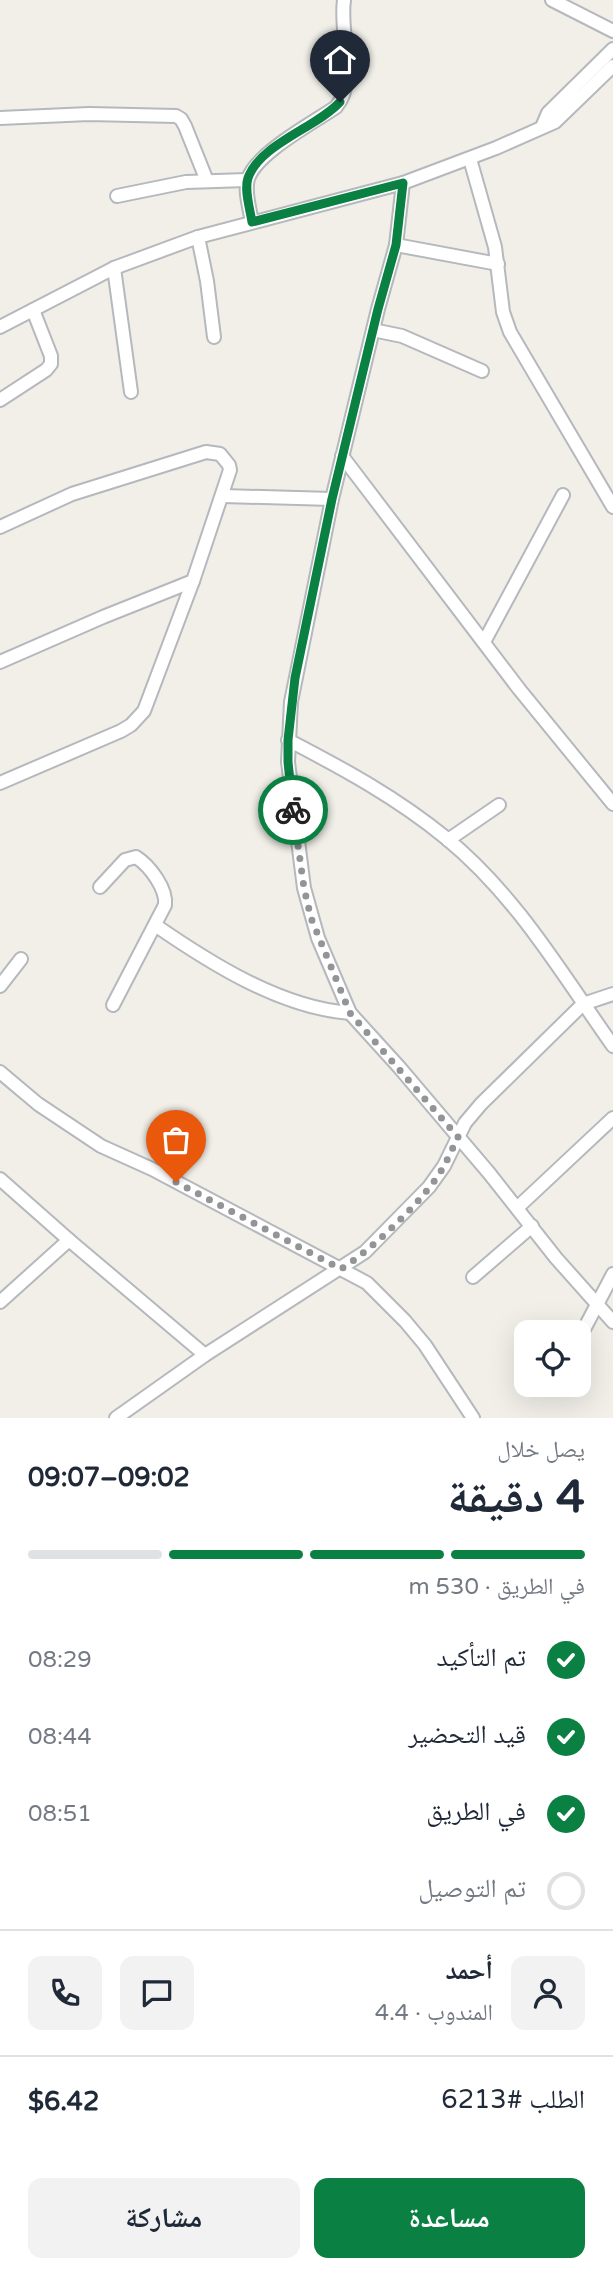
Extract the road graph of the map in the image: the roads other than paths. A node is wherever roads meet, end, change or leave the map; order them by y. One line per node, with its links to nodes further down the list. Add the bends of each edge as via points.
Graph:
1 (344, 0): 9 (street, via 344,96 336,107 265,155)
2 (552, 0): 3 (street)
3 (613, 31)
4 (613, 49): 7 (street, via 548,113)
5 (613, 66): 7 (street, via 562,116)
6 (0, 118): 10 (street, via 176,116 185,125)
7 (542, 127): 8 (street)
8 (470, 159): 11 (street); 16 (street)
9 (247, 180): 10 (street); 13 (street)
10 (207, 181): 12 (street)
11 (403, 183): 13 (street); 15 (street)
12 (117, 196)
13 (252, 222): 14 (street)
14 (198, 237): 17 (street); 21 (street)
15 (396, 245): 16 (street); 20 (street)
16 (498, 264): 29 (street, via 510,332)
17 (114, 268): 18 (street); 23 (street)
18 (33, 310): 19 (street); 24 (street, via 51,364)
19 (0, 327)
20 (373, 330): 22 (street, via 409,339); 25 (street)
21 (214, 337)
22 (482, 371)
23 (131, 392)
24 (0, 400)
25 (342, 456): 28 (street); 32 (street)
26 (563, 495): 32 (street)
27 (223, 496): 28 (street); 30 (street, via 229,465 220,454 206,452 72,494); 31 (street)
28 (332, 499): 34 (street, via 295,678)
29 (613, 507)
30 (0, 527)
31 (193, 581): 33 (street); 35 (street, via 139,719)
32 (484, 642): 36 (street)
33 (0, 662)
34 (288, 740): 38 (street, via 380,789); 46 (street, via 304,888 318,938)
35 (0, 783)
36 (613, 804)
37 (499, 805): 38 (street)
38 (449, 840): 44 (street, via 529,925)
39 (100, 887): 40 (street, via 125,860 139,859 166,899)
40 (155, 925): 45 (street); 46 (street, via 243,978 309,1005)
41 (21, 959): 42 (street)
42 (0, 986)
43 (613, 993): 44 (street)
44 (583, 1004): 47 (street); 50 (street, via 481,1104)
45 (113, 1005)
46 (350, 1013): 50 (street)
47 (613, 1046)
48 (0, 1072): 55 (street, via 101,1146)
49 (613, 1118): 52 (street)
50 (458, 1137): 52 (street); 55 (street, via 421,1196 365,1252)
51 (0, 1179): 54 (street)
52 (517, 1208): 53 (street)
53 (532, 1226): 57 (street); 59 (street)
54 (69, 1240): 58 (street); 62 (street)
55 (341, 1269): 62 (street); 64 (street, via 374,1288 405,1321)
56 (613, 1274): 59 (street)
57 (473, 1277)
58 (0, 1302)
59 (597, 1304): 60 (street); 61 (street)
60 (589, 1320)
61 (613, 1322)
62 (205, 1355): 63 (street)
63 (116, 1418)
64 (473, 1418)

